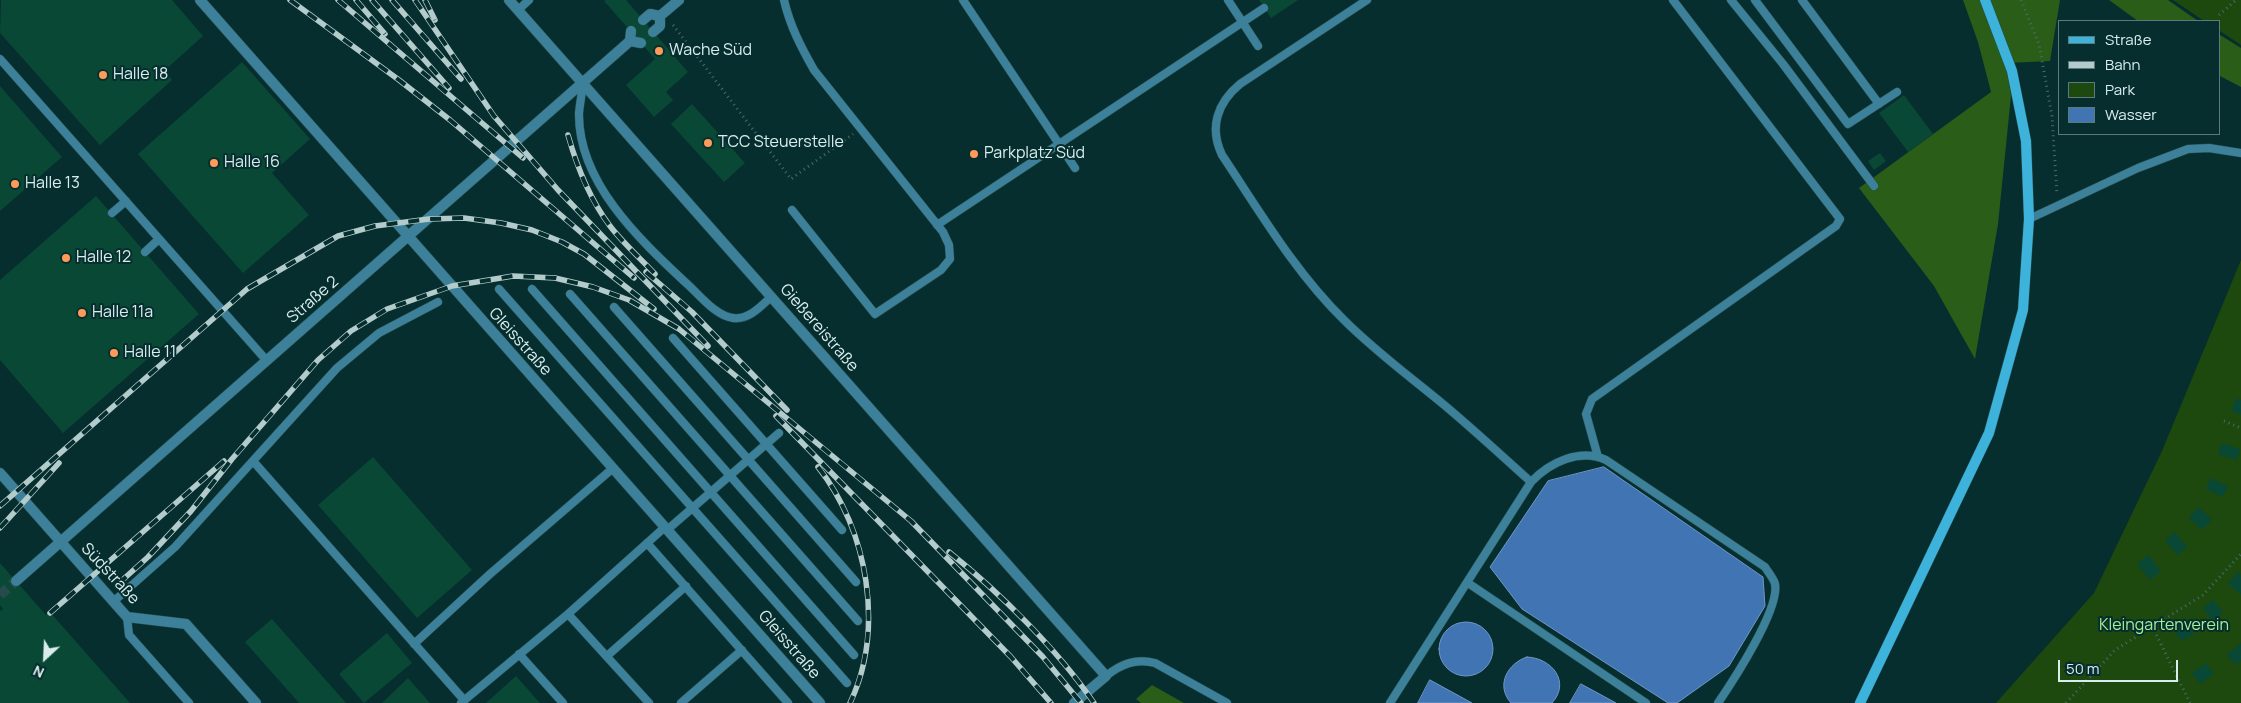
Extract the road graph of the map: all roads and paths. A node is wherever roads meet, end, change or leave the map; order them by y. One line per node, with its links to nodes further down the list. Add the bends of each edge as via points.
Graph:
1 (200, 0): 40 (street, Gleisstraße)
2 (509, 0): 17 (street, Gießereistraße)
3 (529, 0): 17 (lane)
4 (679, 0): 18 (street)
5 (784, 0): 29 (lane, via 797,41 814,70)
6 (963, 0): 30 (lane)
7 (1228, 0): 21 (lane)
8 (1367, 0): 61 (lane, via 1230,92 1216,119 1216,144 1284,249 1343,319 1387,361)
9 (1673, 0): 55 (lane, via 1840,219 1836,226 1592,399 1586,414)
10 (1731, 0): 33 (lane)
11 (1755, 0): 28 (lane, via 1848,124)
12 (1802, 0): 28 (lane)
13 (1985, 0): 38 (main road, via 2012,71 2026,141)
14 (2021, 0): 35 (path, via 2039,44 2052,116)
15 (2236, 0): 19 (path)
16 (1264, 8): 21 (lane)
17 (518, 10): 26 (street, Gießereistraße)
18 (662, 14): 20 (street, via 650,14); 22 (street, via 660,26); 29 (path, via 791,179)
19 (2219, 15)
20 (643, 20)
21 (1243, 22): 24 (lane); 30 (lane)
22 (653, 32)
23 (641, 43): 26 (street, Straße 2, via 630,36)
24 (1258, 46)
25 (0, 59): 34 (lane)
26 (582, 83): 40 (street, Straße 2); 46 (street, Gießereistraße); 46 (lane, via 579,115 583,145 595,176 610,202 653,252 723,315 742,318)
27 (1897, 92): 28 (lane)
28 (1879, 104)
29 (860, 128): 39 (lane)
30 (1059, 144): 32 (lane); 39 (lane)
31 (2241, 153): 35 (lane, via 2209,148 2188,149 2138,168)
32 (1075, 168)
33 (1874, 186)
34 (126, 201): 37 (lane); 41 (lane)
35 (2058, 206): 38 (lane)
36 (792, 210): 39 (lane, via 875,314 940,270 950,259 949,245)
37 (112, 213)
38 (2029, 219): 98 (main road, via 2023,310 1989,433)
39 (937, 225)
40 (408, 236): 50 (street, Straße 2); 58 (street, Gleisstraße)
41 (159, 240): 42 (lane); 50 (lane)
42 (145, 252)
43 (499, 289): 63 (lane)
44 (532, 290): 62 (lane)
45 (570, 294): 60 (lane)
46 (772, 297): 83 (street, Gießereistraße)
47 (438, 302): 57 (lane, via 379,333 357,349)
48 (614, 307): 56 (lane)
49 (672, 338): 54 (lane)
50 (267, 361): 66 (street, Straße 2)
51 (2224, 421): 52 (path)
52 (2241, 428)
53 (779, 433): 54 (lane)
54 (766, 444): 56 (lane); 65 (lane)
55 (1598, 457): 61 (lane, via 1589,455 1552,464); 97 (lane, via 1765,567 1775,584 1773,604 1761,630)
56 (748, 460): 60 (lane); 70 (lane)
57 (253, 461): 73 (lane, via 176,547); 78 (lane)
58 (612, 469): 64 (street, Gleisstraße); 78 (lane)
59 (0, 473): 66 (street, Südstraße)
60 (730, 476): 62 (lane); 76 (lane)
61 (1532, 482): 71 (lane)
62 (711, 492): 63 (lane); 81 (lane)
63 (692, 508): 64 (lane); 84 (lane)
64 (666, 529): 67 (lane); 92 (street, Gleisstraße)
65 (842, 530)
66 (60, 542): 69 (street, Straße 2); 73 (street, Südstraße)
67 (647, 543): 72 (lane); 74 (lane)
68 (2241, 554): 77 (path, via 2203,595)
69 (16, 581)
70 (856, 582)
71 (1468, 583): 95 (lane); 96 (lane)
72 (686, 586): 79 (lane); 82 (lane)
73 (113, 602): 75 (street, Südstraße)
74 (568, 614): 80 (lane); 82 (lane)
75 (127, 617): 87 (lane, via 129,635); 88 (street, Südstraße, via 186,624)
76 (858, 621)
77 (2152, 626): 99 (path, via 2115,650); 100 (path)
78 (414, 644): 85 (lane)
79 (742, 650): 86 (lane); 91 (lane)
80 (519, 654): 85 (lane); 89 (lane)
81 (854, 655)
82 (607, 656): 90 (lane)
83 (1106, 676): 93 (street); 94 (lane, via 1122,664 1150,662)
84 (847, 684)
85 (462, 702)
86 (787, 702)
87 (189, 703)
88 (256, 703)
89 (563, 703)
90 (648, 703)
91 (681, 703)
92 (820, 703)
93 (1074, 703)
94 (1227, 703)
95 (1390, 703)
96 (1646, 703)
97 (1718, 703)
98 (1860, 703)
99 (2066, 703)
100 (2190, 703)

